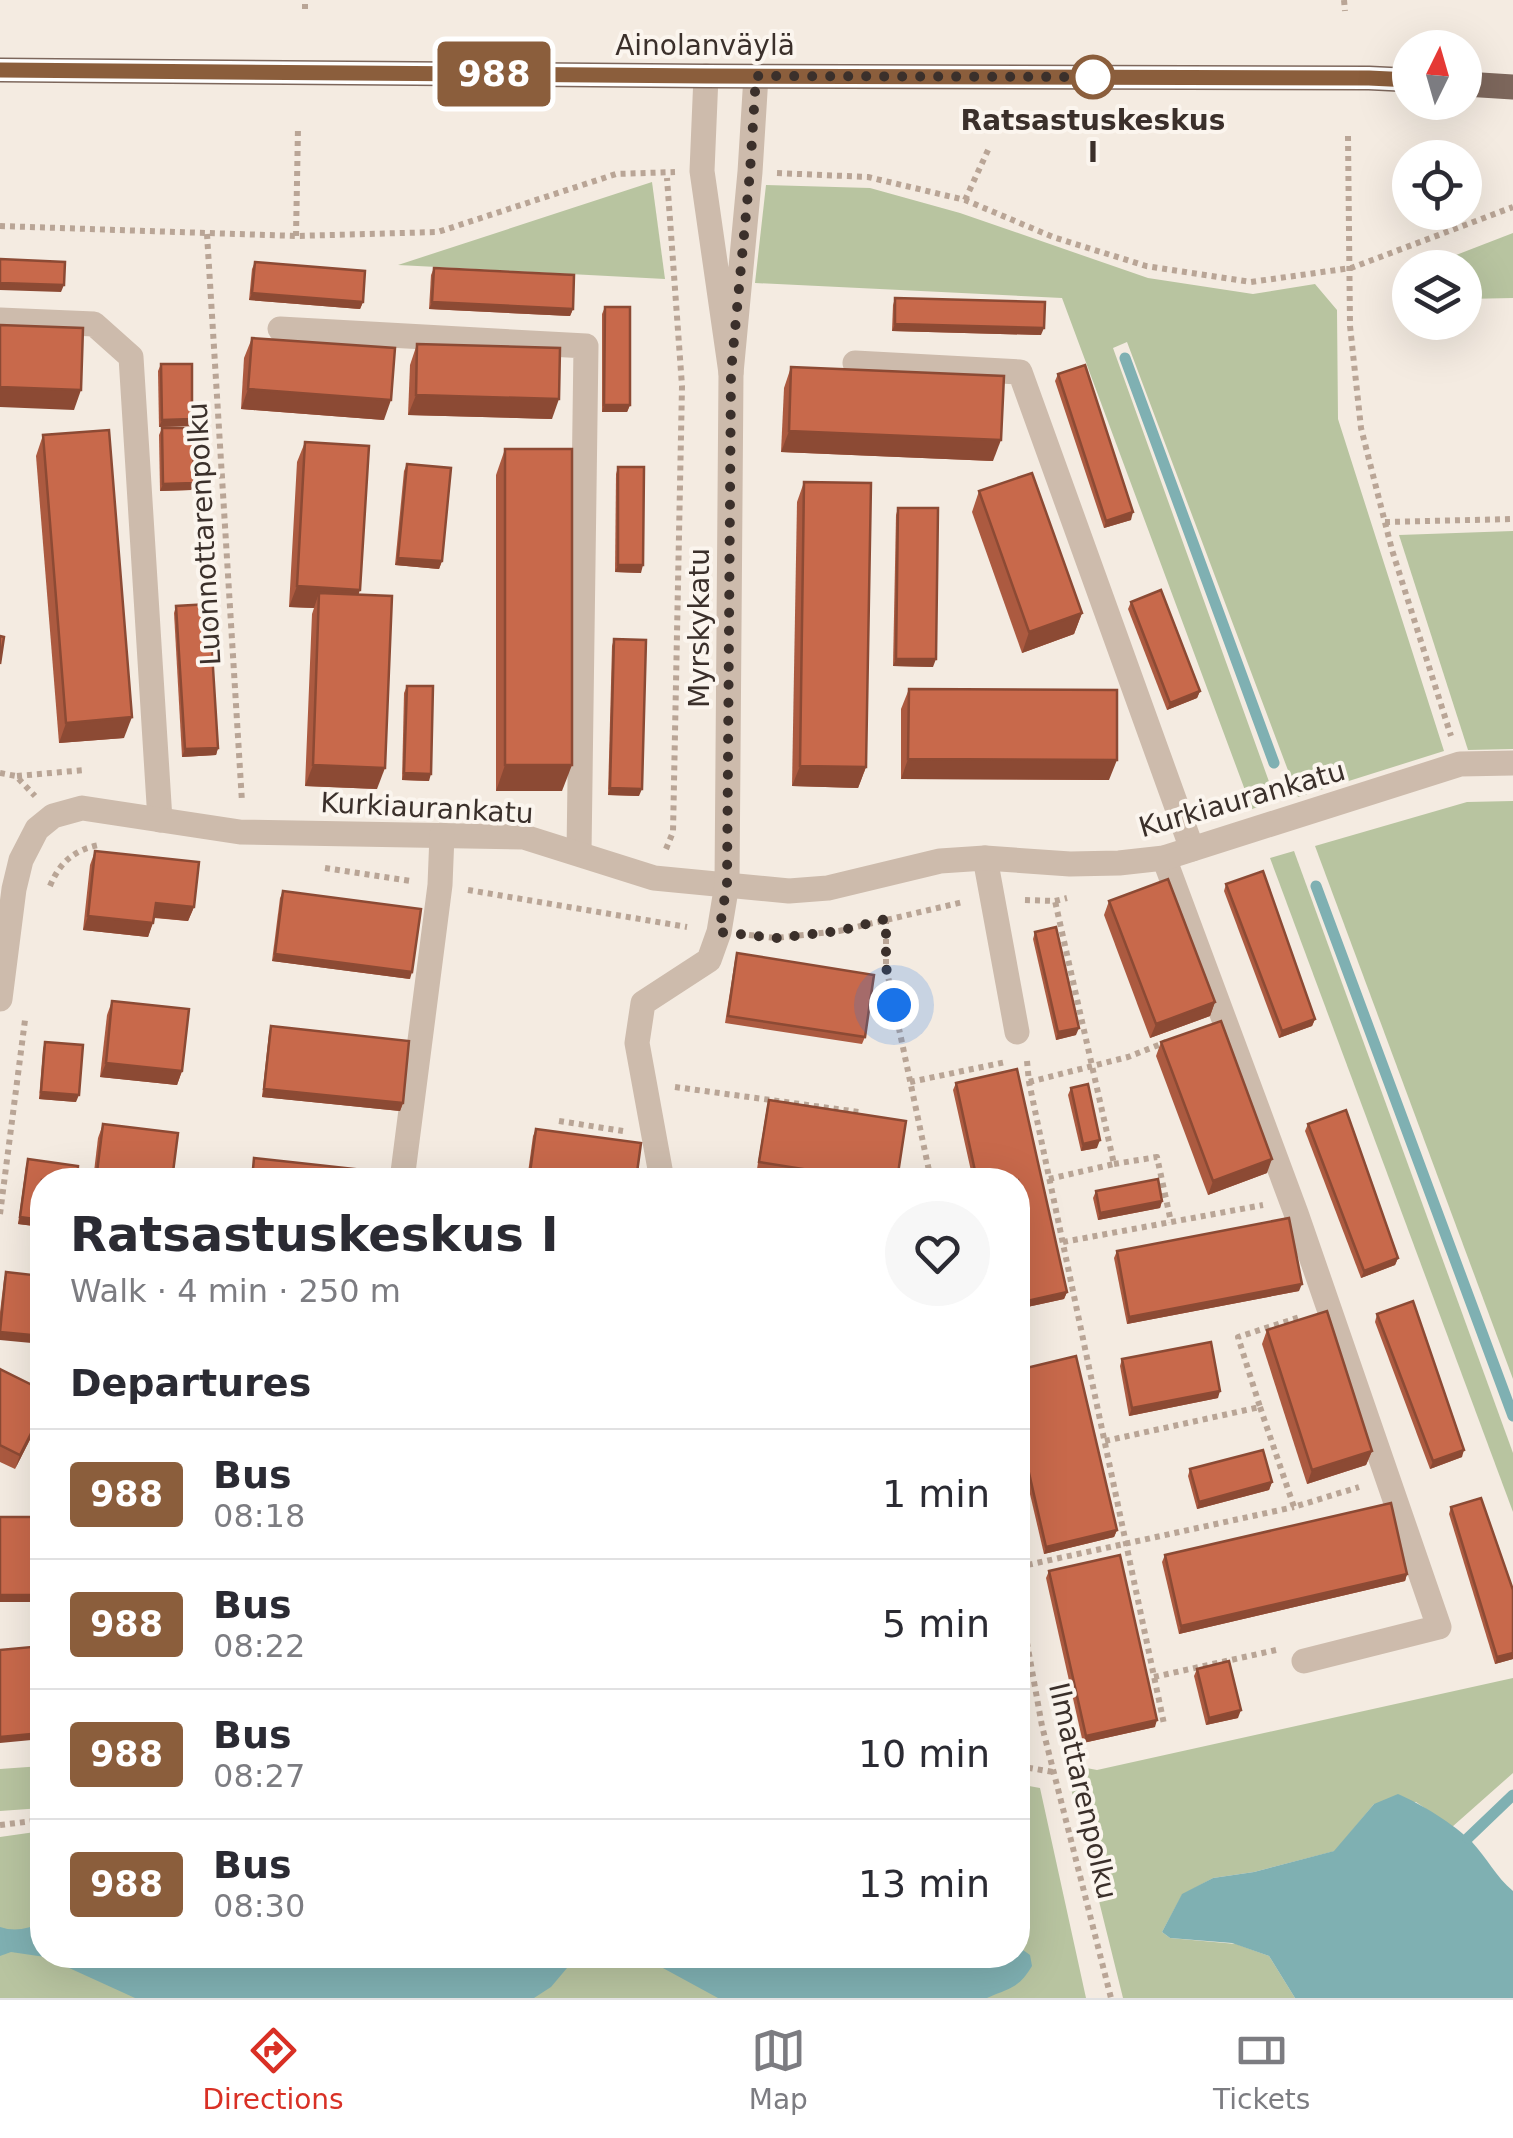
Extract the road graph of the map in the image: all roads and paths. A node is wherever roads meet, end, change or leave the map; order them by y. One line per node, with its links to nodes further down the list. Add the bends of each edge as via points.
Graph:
1 (305, 0): 3 (path)
2 (1344, 0): 4 (path)
3 (305, 10)
4 (1345, 11)
5 (0, 70): 6 (main road, Ainolanväylä)
6 (706, 76): 7 (main road, Ainolanväylä); 21 (street, Myrskykatu, via 702,171)
7 (756, 76): 8 (main road, Ainolanväylä); 21 (street, Myrskykatu)
8 (1392, 79)
9 (1482, 85): 10 (main road)
10 (1513, 87)
11 (298, 127): 17 (path)
12 (1348, 136): 23 (path, via 1350,326 1360,428)
13 (988, 148): 15 (path)
14 (667, 172): 37 (path, via 682,406 673,832)
15 (965, 200)
16 (207, 234): 29 (path, Luonnottarenpolku)
17 (296, 236)
18 (0, 320): 28 (street, via 94,324 131,356)
19 (280, 329): 33 (street, via 586,346)
20 (855, 363): 32 (street, via 1020,372)
21 (731, 372): 38 (street, Myrskykatu)
22 (1513, 519): 23 (path)
23 (1385, 522): 25 (path)
24 (1513, 763): 25 (street, Kurkiaurankatu)
25 (1460, 764): 32 (street, Kurkiaurankatu)
26 (85, 770): 27 (path)
27 (16, 776)
28 (160, 820): 29 (street, Kurkiaurankatu); 44 (street, Kurkiaurankatu, via 82,808 37,828 20,860)
29 (240, 832): 30 (street, Kurkiaurankatu)
30 (442, 835): 33 (street, Kurkiaurankatu, via 524,837); 39 (street)
31 (108, 843): 40 (path, via 80,849 57,870)
32 (1192, 850): 35 (street, Kurkiaurankatu)
33 (579, 853): 37 (street, Kurkiaurankatu)
34 (985, 858): 35 (street, Kurkiaurankatu, via 1070,864); 38 (street, Kurkiaurankatu, via 940,861 828,888); 47 (street)
35 (1164, 858): 46 (street)
36 (319, 868): 39 (path)
37 (654, 878): 38 (street, Kurkiaurankatu); 42 (path)
38 (727, 884): 43 (street, Myrskykatu)
39 (440, 885): 42 (path); 57 (street)
40 (50, 887)
41 (1055, 901): 49 (path)
42 (641, 920): 43 (path)
43 (719, 932): 50 (street, via 709,960 643,1004 637,1043); 51 (path, via 776,938 886,919 886,967)
44 (0, 999)
45 (27, 1008): 62 (path)
46 (1224, 1018): 49 (path); 61 (street)
47 (1016, 1032): 48 (path)
48 (1026, 1057): 51 (path); 52 (path)
49 (1092, 1066): 52 (path); 56 (path)
50 (644, 1082): 53 (path); 55 (street)
51 (910, 1082): 59 (path)
52 (1029, 1082): 60 (path)
53 (858, 1112)
54 (559, 1120): 55 (path)
55 (654, 1136): 58 (street)
56 (1114, 1164): 60 (path); 63 (path, via 1157,1157)
57 (404, 1168)
58 (660, 1168)
59 (928, 1168)
60 (1049, 1179): 64 (path)
61 (1291, 1200): 63 (path); 65 (street)
62 (0, 1214)
63 (1172, 1222): 64 (path)
64 (1062, 1242): 67 (path)
65 (1329, 1308): 66 (path, via 1238,1337); 68 (street)
66 (1260, 1408): 67 (path); 69 (path)
67 (1104, 1441): 70 (path)
68 (1388, 1477): 69 (path); 73 (street, via 1439,1627)
69 (1294, 1508): 70 (path)
70 (1126, 1544): 71 (path); 74 (path)
71 (1030, 1564)
72 (1030, 1654): 77 (path, Ilmattarenpolku)
73 (1304, 1661): 74 (path, via 1301,1645)
74 (1154, 1677): 75 (path)
75 (1164, 1724)
76 (1030, 1768): 77 (path)
77 (1053, 1772): 80 (path, Ilmattarenpolku)
78 (30, 1821): 79 (path)
79 (0, 1825)
80 (1111, 1998)

